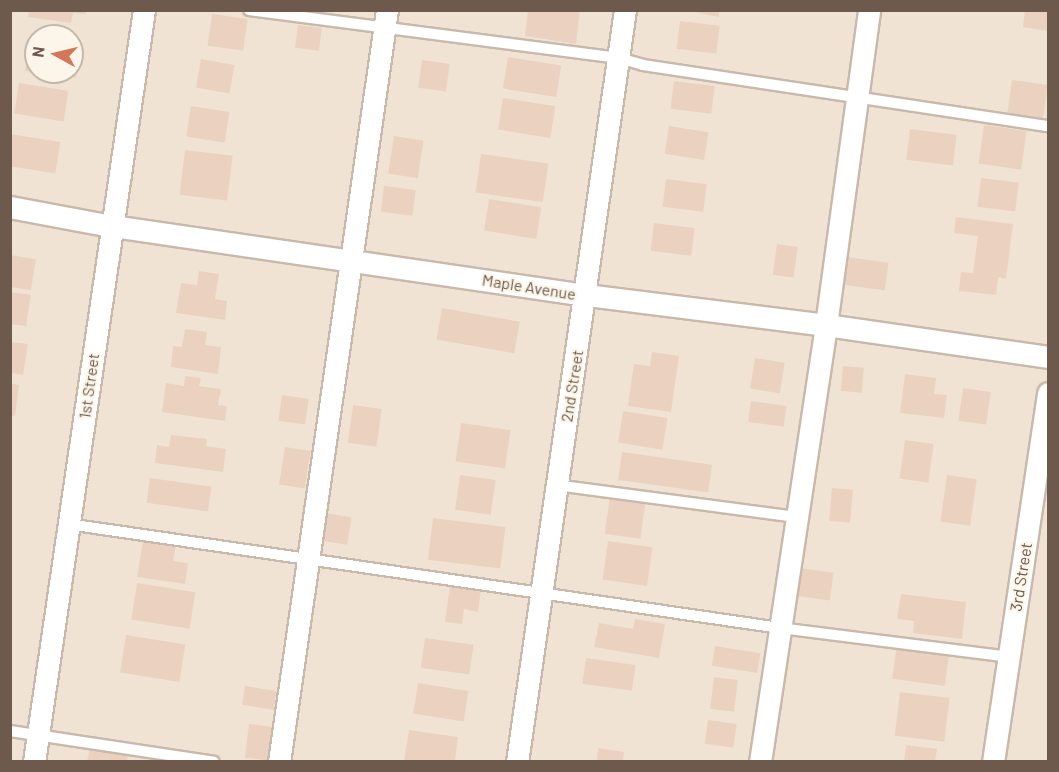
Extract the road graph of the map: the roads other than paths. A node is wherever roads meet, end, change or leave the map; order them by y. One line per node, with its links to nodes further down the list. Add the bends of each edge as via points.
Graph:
1 (144, 10): 10 (street, 1st Street)
2 (249, 10): 5 (lane)
3 (625, 10): 6 (street, 2nd Street)
4 (869, 10): 7 (street)
5 (386, 20): 6 (lane); 11 (street)
6 (619, 58): 7 (lane, via 643,65); 12 (street, 2nd Street)
7 (857, 97): 8 (lane); 13 (street)
8 (1048, 126)
9 (10, 207): 10 (street, Maple Avenue)
10 (112, 226): 11 (street, Maple Avenue); 18 (street, 1st Street)
11 (350, 260): 12 (street, Maple Avenue); 19 (street)
12 (586, 295): 13 (street, Maple Avenue); 16 (street, 2nd Street)
13 (826, 325): 14 (street, Maple Avenue); 17 (street)
14 (1048, 357)
15 (1048, 393): 22 (street, 3rd Street)
16 (556, 485): 17 (lane); 20 (street, 2nd Street)
17 (797, 517): 21 (street)
18 (68, 524): 19 (lane); 24 (street, 1st Street)
19 (308, 560): 20 (lane); 27 (street)
20 (539, 592): 21 (lane); 28 (street, 2nd Street)
21 (780, 627): 22 (lane); 29 (street)
22 (1009, 657): 30 (street, 3rd Street)
23 (10, 731): 24 (lane)
24 (38, 735): 25 (street, 1st Street); 26 (lane)
25 (34, 762)
26 (214, 762)
27 (279, 762)
28 (517, 762)
29 (760, 762)
30 (993, 762)

